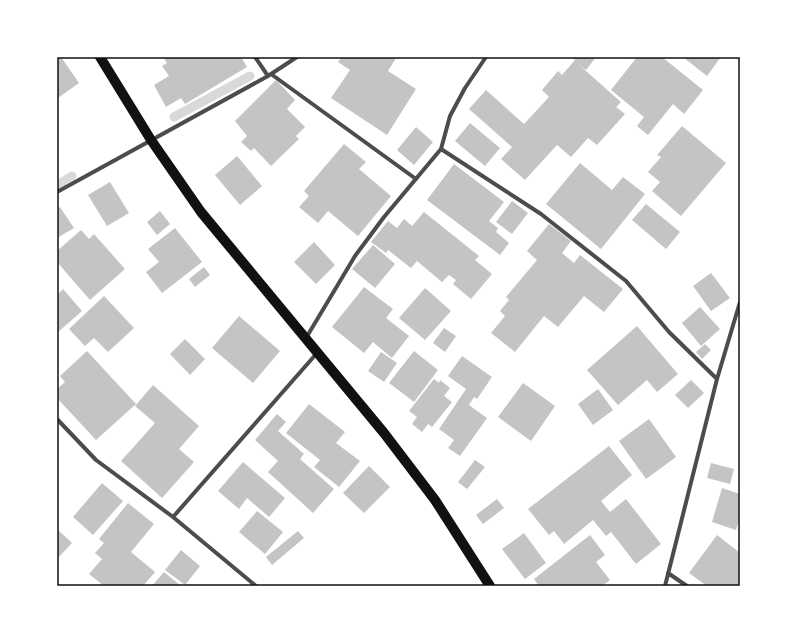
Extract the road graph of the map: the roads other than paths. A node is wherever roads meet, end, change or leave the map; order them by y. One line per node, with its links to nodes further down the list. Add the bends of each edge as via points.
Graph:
1 (100, 57): 6 (main road)
2 (255, 57): 5 (street)
3 (297, 57): 5 (street)
4 (486, 57): 7 (street, via 450,116)
5 (270, 75): 6 (street); 8 (street)
6 (151, 140): 9 (street); 11 (main road, via 201,212)
7 (441, 149): 8 (street); 13 (street, via 541,214 626,282 669,332)
8 (416, 179): 11 (street, via 354,256)
9 (57, 192)
10 (740, 302): 13 (street)
11 (306, 339): 12 (main road)
12 (317, 353): 15 (street); 18 (main road, via 384,433 435,500)
13 (717, 379): 16 (street)
14 (57, 419): 15 (street, via 96,460)
15 (173, 517): 17 (street)
16 (668, 573): 19 (street); 20 (street)
17 (256, 586)
18 (490, 586)
19 (665, 586)
20 (687, 586)

